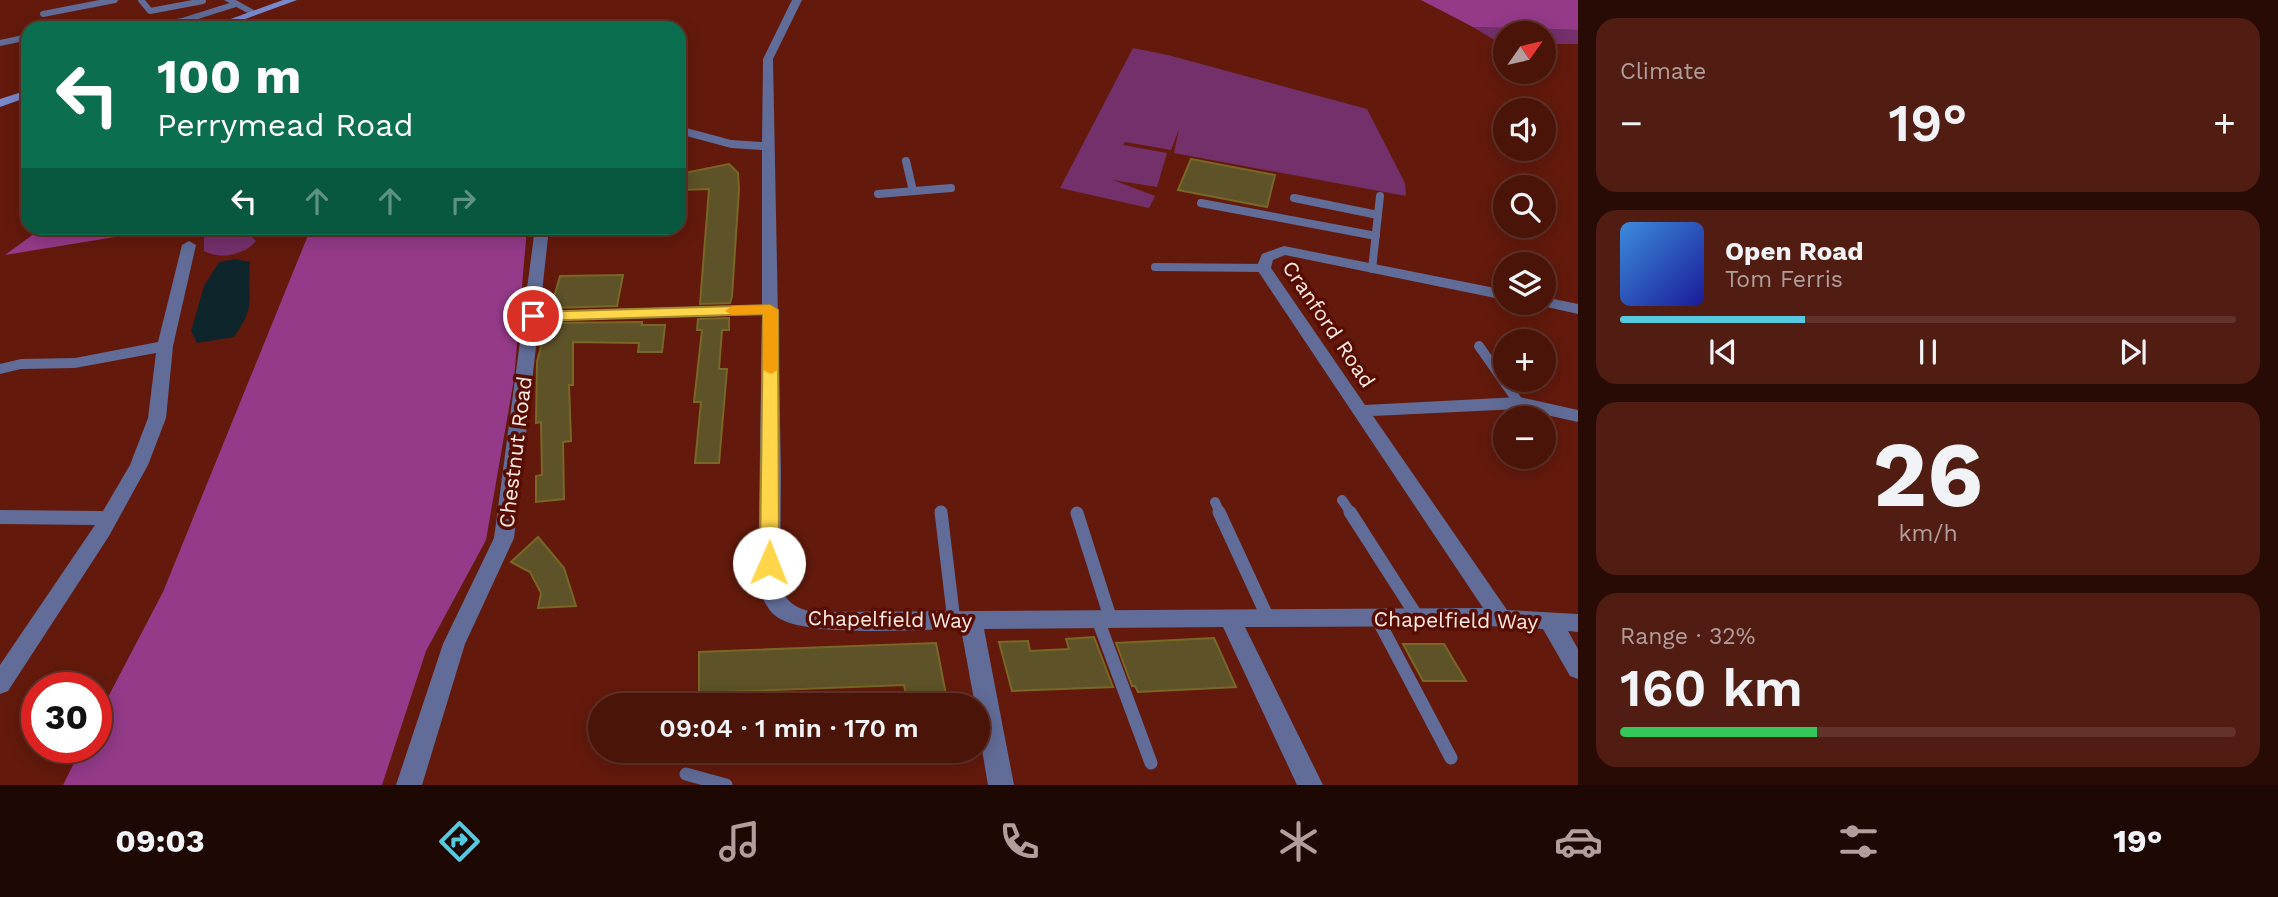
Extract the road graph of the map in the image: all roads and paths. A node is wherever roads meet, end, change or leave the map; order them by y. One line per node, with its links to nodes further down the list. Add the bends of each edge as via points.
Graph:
1 (115, 0): 8 (lane)
2 (141, 0): 5 (lane, via 150,11)
3 (292, 0): 7 (main road)
4 (797, 0): 16 (street, Chapelfield Way, via 768,59)
5 (203, 1)
6 (232, 2): 7 (street); 9 (lane)
7 (254, 13): 10 (main road)
8 (43, 14)
9 (182, 21)
10 (231, 21)
11 (21, 38): 12 (lane)
12 (0, 43)
13 (21, 96): 14 (main road)
14 (0, 103)
15 (686, 132): 16 (street, via 731,144)
16 (767, 146): 34 (street, Chapelfield Way)
17 (906, 161): 19 (lane)
18 (951, 188): 19 (lane)
19 (913, 191): 20 (lane)
20 (877, 194)
21 (1380, 197): 24 (lane)
22 (1294, 198): 24 (lane)
23 (1200, 203): 26 (lane)
24 (1378, 215): 26 (lane)
25 (541, 235): 35 (street, Chestnut Road)
26 (1376, 236): 30 (lane)
27 (189, 245): 36 (street)
28 (1155, 267): 29 (lane)
29 (1263, 268): 30 (street, Cranford Road, via 1267,257 1284,250); 40 (street, Cranford Road)
30 (1372, 268): 31 (street, Cranford Road)
31 (1493, 293)
32 (1556, 304): 33 (street)
33 (1578, 309)
34 (770, 310): 35 (street); 54 (street, Chapelfield Way, via 769,585 774,603 790,616 813,621)
35 (533, 316): 62 (street, Chestnut Road, via 504,538 454,644)
36 (165, 346): 38 (street, via 75,363); 47 (street, via 157,418 139,465)
37 (1479, 346): 39 (lane)
38 (0, 369)
39 (1519, 403): 40 (street); 41 (street)
40 (1361, 411): 51 (street, Cranford Road)
41 (1578, 416)
42 (1342, 500): 50 (lane)
43 (1215, 502): 48 (lane)
44 (941, 512): 54 (lane)
45 (1077, 513): 53 (lane)
46 (0, 517): 47 (street)
47 (109, 518): 58 (street)
48 (1268, 618): 49 (street, Chapelfield Way); 52 (street, Chapelfield Way)
49 (1377, 618): 50 (street, Chapelfield Way); 59 (lane)
50 (1418, 618): 51 (street, Chapelfield Way)
51 (1501, 618): 55 (street, Chapelfield Way)
52 (1230, 619): 53 (street, Chapelfield Way); 65 (street)
53 (1104, 620): 54 (street, Chapelfield Way); 60 (lane)
54 (962, 621): 64 (street)
55 (1550, 621): 56 (street, Chapelfield Way); 57 (street)
56 (1578, 623)
57 (1578, 669)
58 (5, 676)
59 (1451, 758)
60 (1151, 762)
61 (686, 774): 63 (lane)
62 (409, 785)
63 (726, 785)
64 (1001, 785)
65 (1310, 785)

